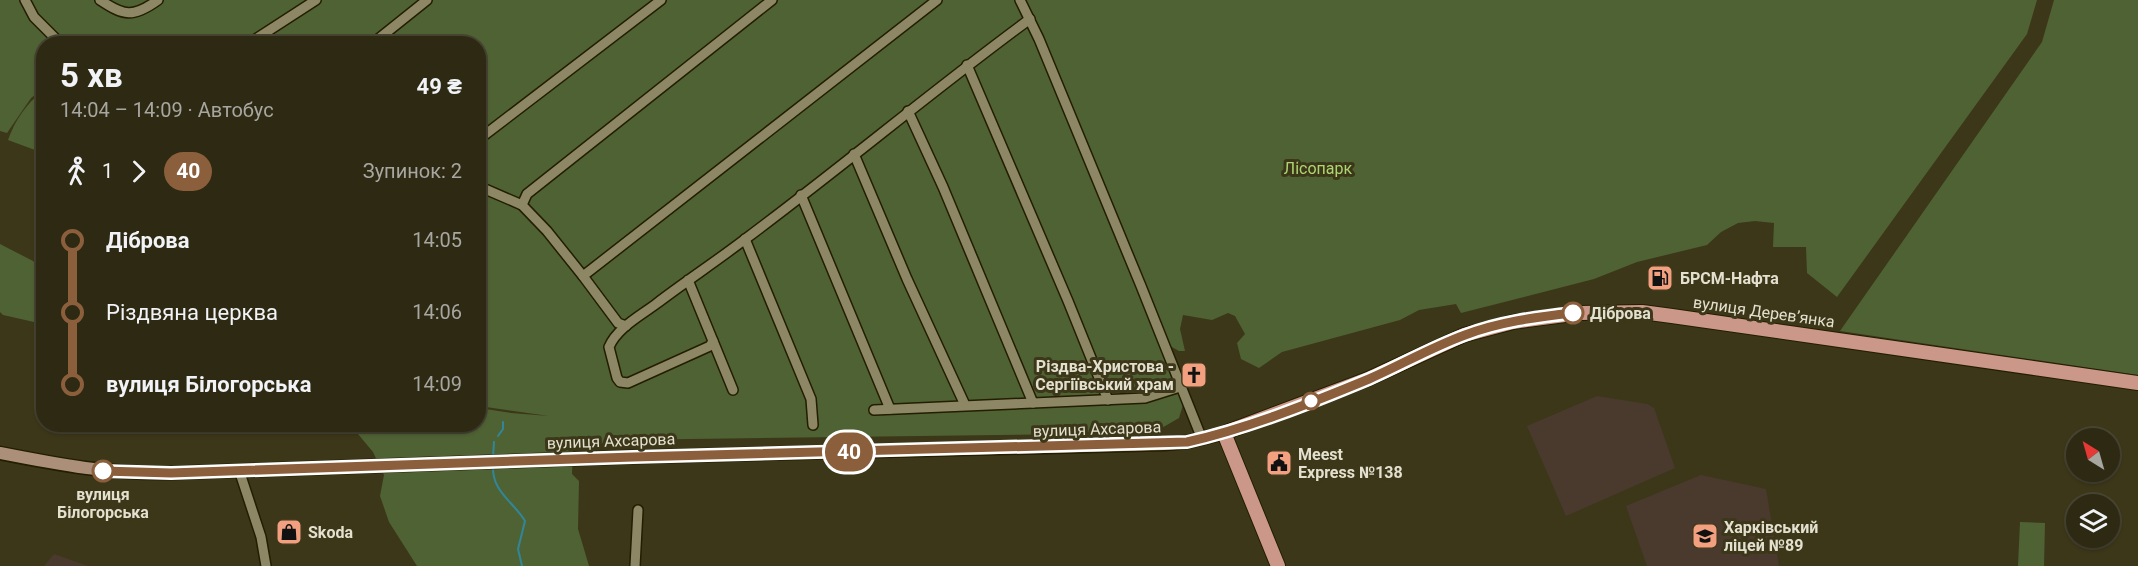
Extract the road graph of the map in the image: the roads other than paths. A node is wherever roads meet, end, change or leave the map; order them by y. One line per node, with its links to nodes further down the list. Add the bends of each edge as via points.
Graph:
1 (25, 0): 11 (street, via 34,17)
2 (100, 0): 3 (street, via 118,12 133,14)
3 (158, 0)
4 (316, 0): 12 (street)
5 (428, 0): 13 (street)
6 (661, 0): 16 (street)
7 (772, 0): 20 (street, via 527,194)
8 (937, 0): 22 (street)
9 (1020, 0): 10 (street)
10 (1030, 19): 14 (street); 27 (street)
11 (53, 36)
12 (259, 36)
13 (382, 36)
14 (967, 65): 15 (street); 29 (street)
15 (908, 111): 17 (street); 30 (street)
16 (486, 134)
17 (854, 154): 19 (street); 31 (street)
18 (486, 189): 20 (street)
19 (801, 195): 21 (street); 32 (street)
20 (522, 205): 22 (street)
21 (746, 239): 23 (street); 34 (street, via 811,399)
22 (583, 276): 24 (street, via 618,323)
23 (688, 280): 24 (street); 25 (street)
24 (626, 326): 25 (street, via 609,347 617,378 624,383 706,349)
25 (712, 340): 28 (street)
26 (2138, 383): 35 (main road, вулиця Дерев’янка, via 1824,336 1608,311 1513,322 1464,335 1368,379)
27 (1180, 387): 29 (street, via 1145,398); 36 (street)
28 (733, 390)
29 (1108, 400): 30 (street)
30 (1033, 403): 31 (street)
31 (965, 405): 32 (street)
32 (890, 409): 33 (street)
33 (874, 410)
34 (813, 425)
35 (1224, 433): 36 (main road, вулиця Ахсарова); 42 (main road)
36 (1202, 439): 38 (main road, вулиця Ахсарова, via 1130,445)
37 (0, 453): 38 (main road, вулиця Ахсарова, via 113,472)
38 (239, 470): 40 (street, via 261,537)
39 (638, 510): 41 (street)
40 (266, 566)
41 (635, 566)
42 (1278, 566)

